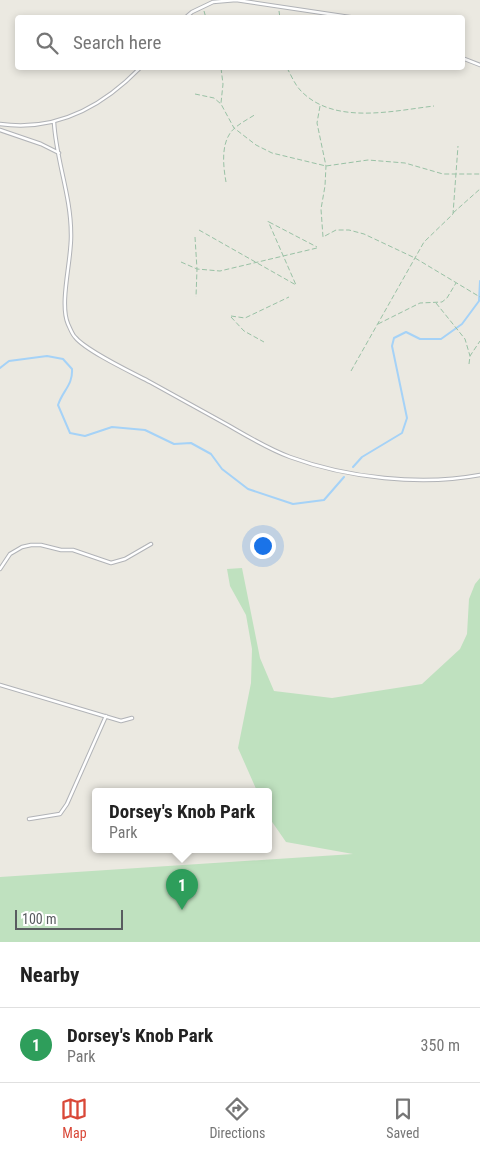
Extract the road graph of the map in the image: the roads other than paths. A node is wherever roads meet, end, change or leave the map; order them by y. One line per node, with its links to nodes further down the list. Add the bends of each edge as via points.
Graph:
1 (188, 15): 2 (lane, via 213,2 236,0)
2 (336, 15)
3 (465, 59): 4 (lane)
4 (480, 64)
5 (138, 70): 6 (lane, via 106,98)
6 (54, 122): 7 (lane); 9 (lane)
7 (0, 124)
8 (0, 130): 9 (lane)
9 (59, 153): 10 (lane, via 66,183 71,234 64,305 67,323 75,338 289,457 358,474 417,481)
10 (480, 475)
11 (151, 544): 12 (lane, via 111,563 73,550 31,545 10,554)
12 (0, 569)
13 (0, 685): 14 (lane)
14 (106, 716): 15 (lane, via 121,721); 16 (lane, via 60,814)
15 (132, 718)
16 (29, 819)

